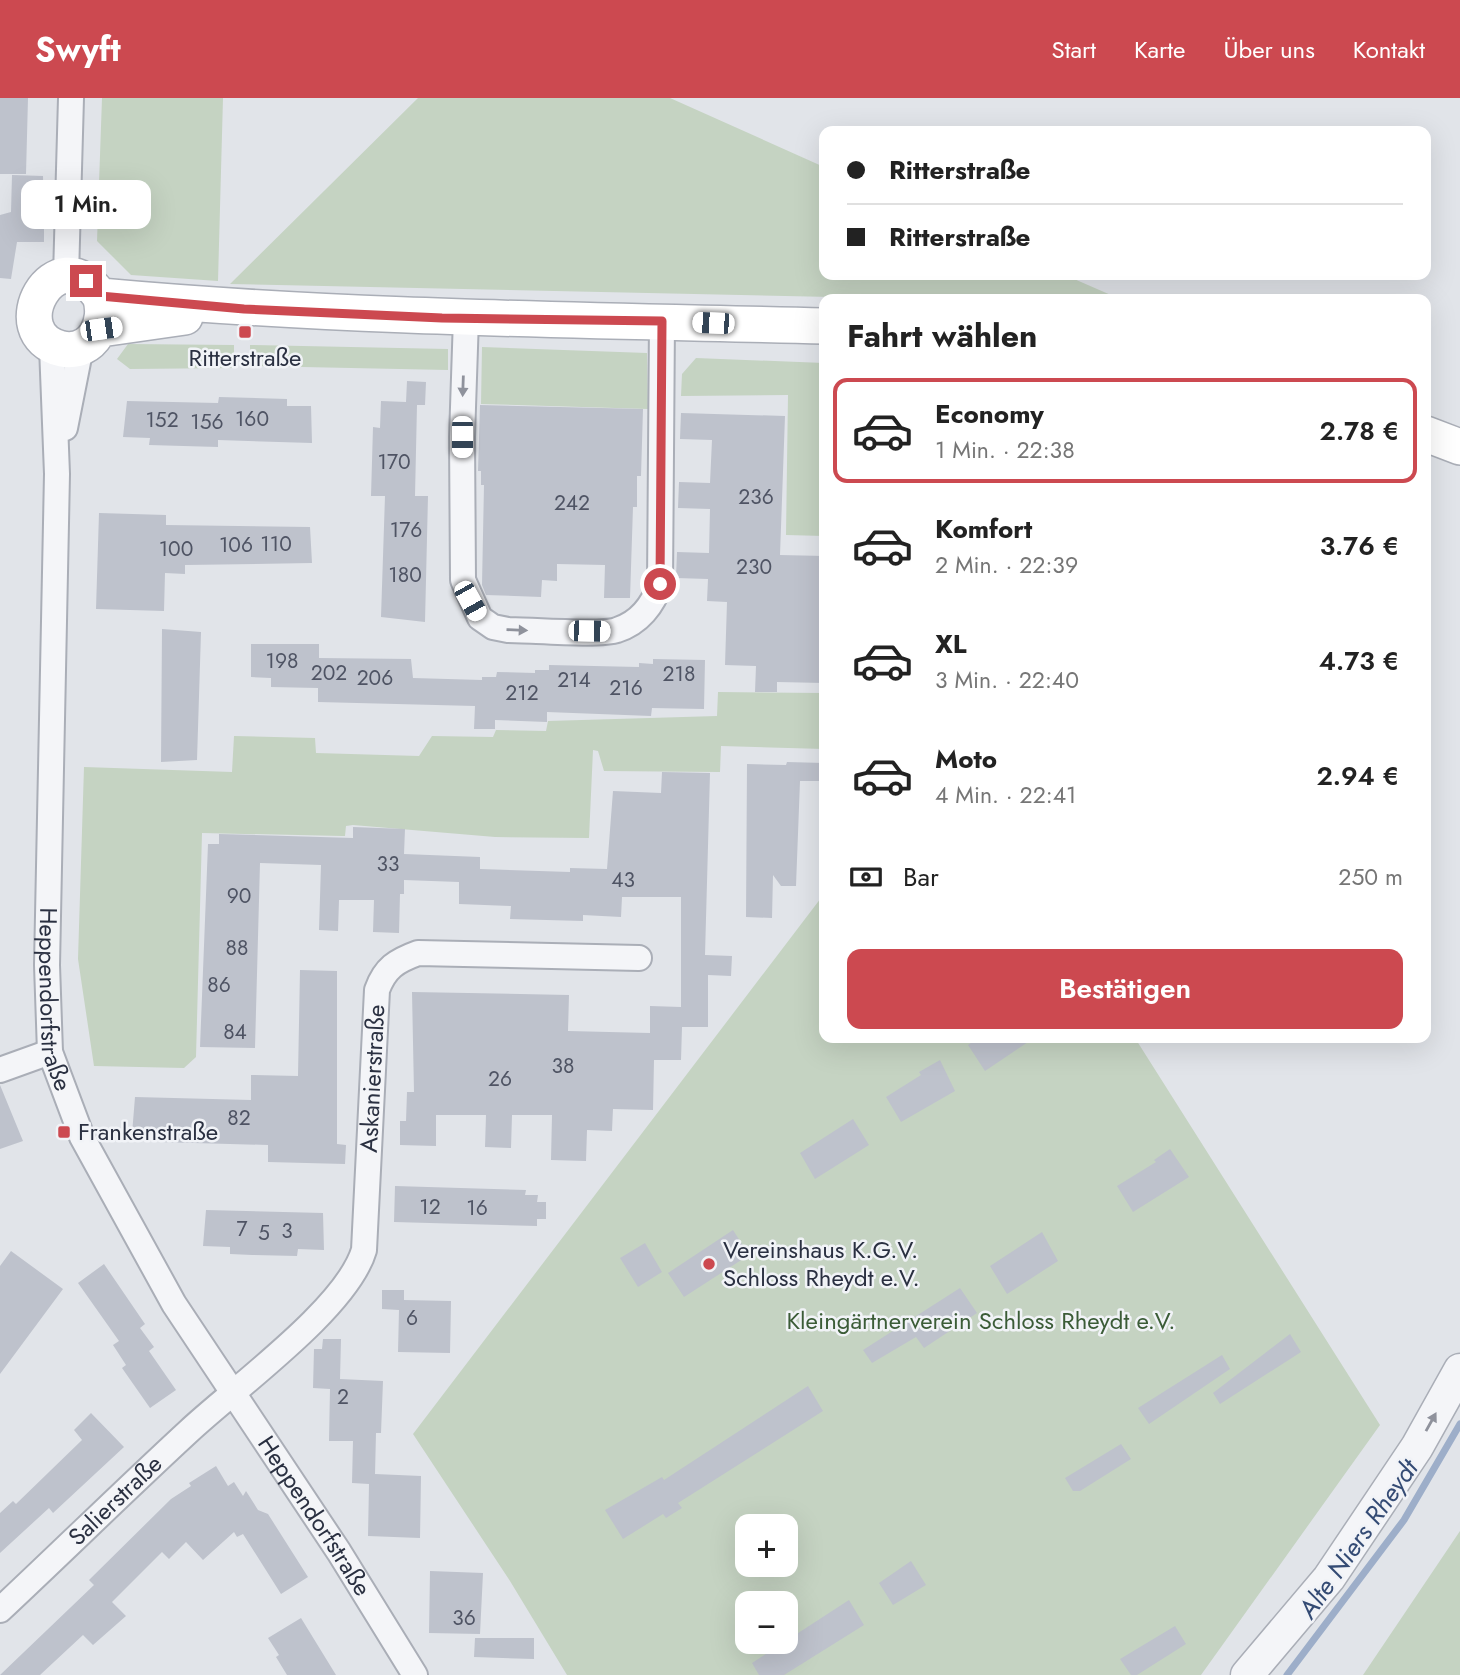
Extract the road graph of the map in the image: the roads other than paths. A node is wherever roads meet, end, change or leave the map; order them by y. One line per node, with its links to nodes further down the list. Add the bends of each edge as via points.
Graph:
1 (71, 98): 2 (street)
2 (66, 276): 6 (main road, via 86,281); 6 (main road, via 42,286 16,309 40,338)
3 (466, 318): 4 (main road); 4 (street, one-way to 4, via 463,580 480,618 508,630 616,631 648,610 656,597 660,584); 6 (main road, via 244,309)
4 (662, 321): 5 (main road)
5 (819, 326)
6 (83, 330): 10 (street, Heppendorfstraße, via 57,474 47,965)
7 (1431, 436): 8 (main road)
8 (1460, 447)
9 (639, 958): 13 (street, Askanierstraße, via 418,953 398,960 383,973 377,990 364,1250 359,1268 324,1309)
10 (50, 1052): 11 (street); 13 (street, Heppendorfstraße, via 82,1137 114,1199 174,1304)
11 (0, 1070)
12 (1460, 1370): 16 (street, one-way to 12, via 1329,1578 1417,1447)
13 (234, 1393): 14 (street, Salierstraße); 15 (street, Heppendorfstraße)
14 (0, 1610)
15 (415, 1675)
16 (1247, 1675)

